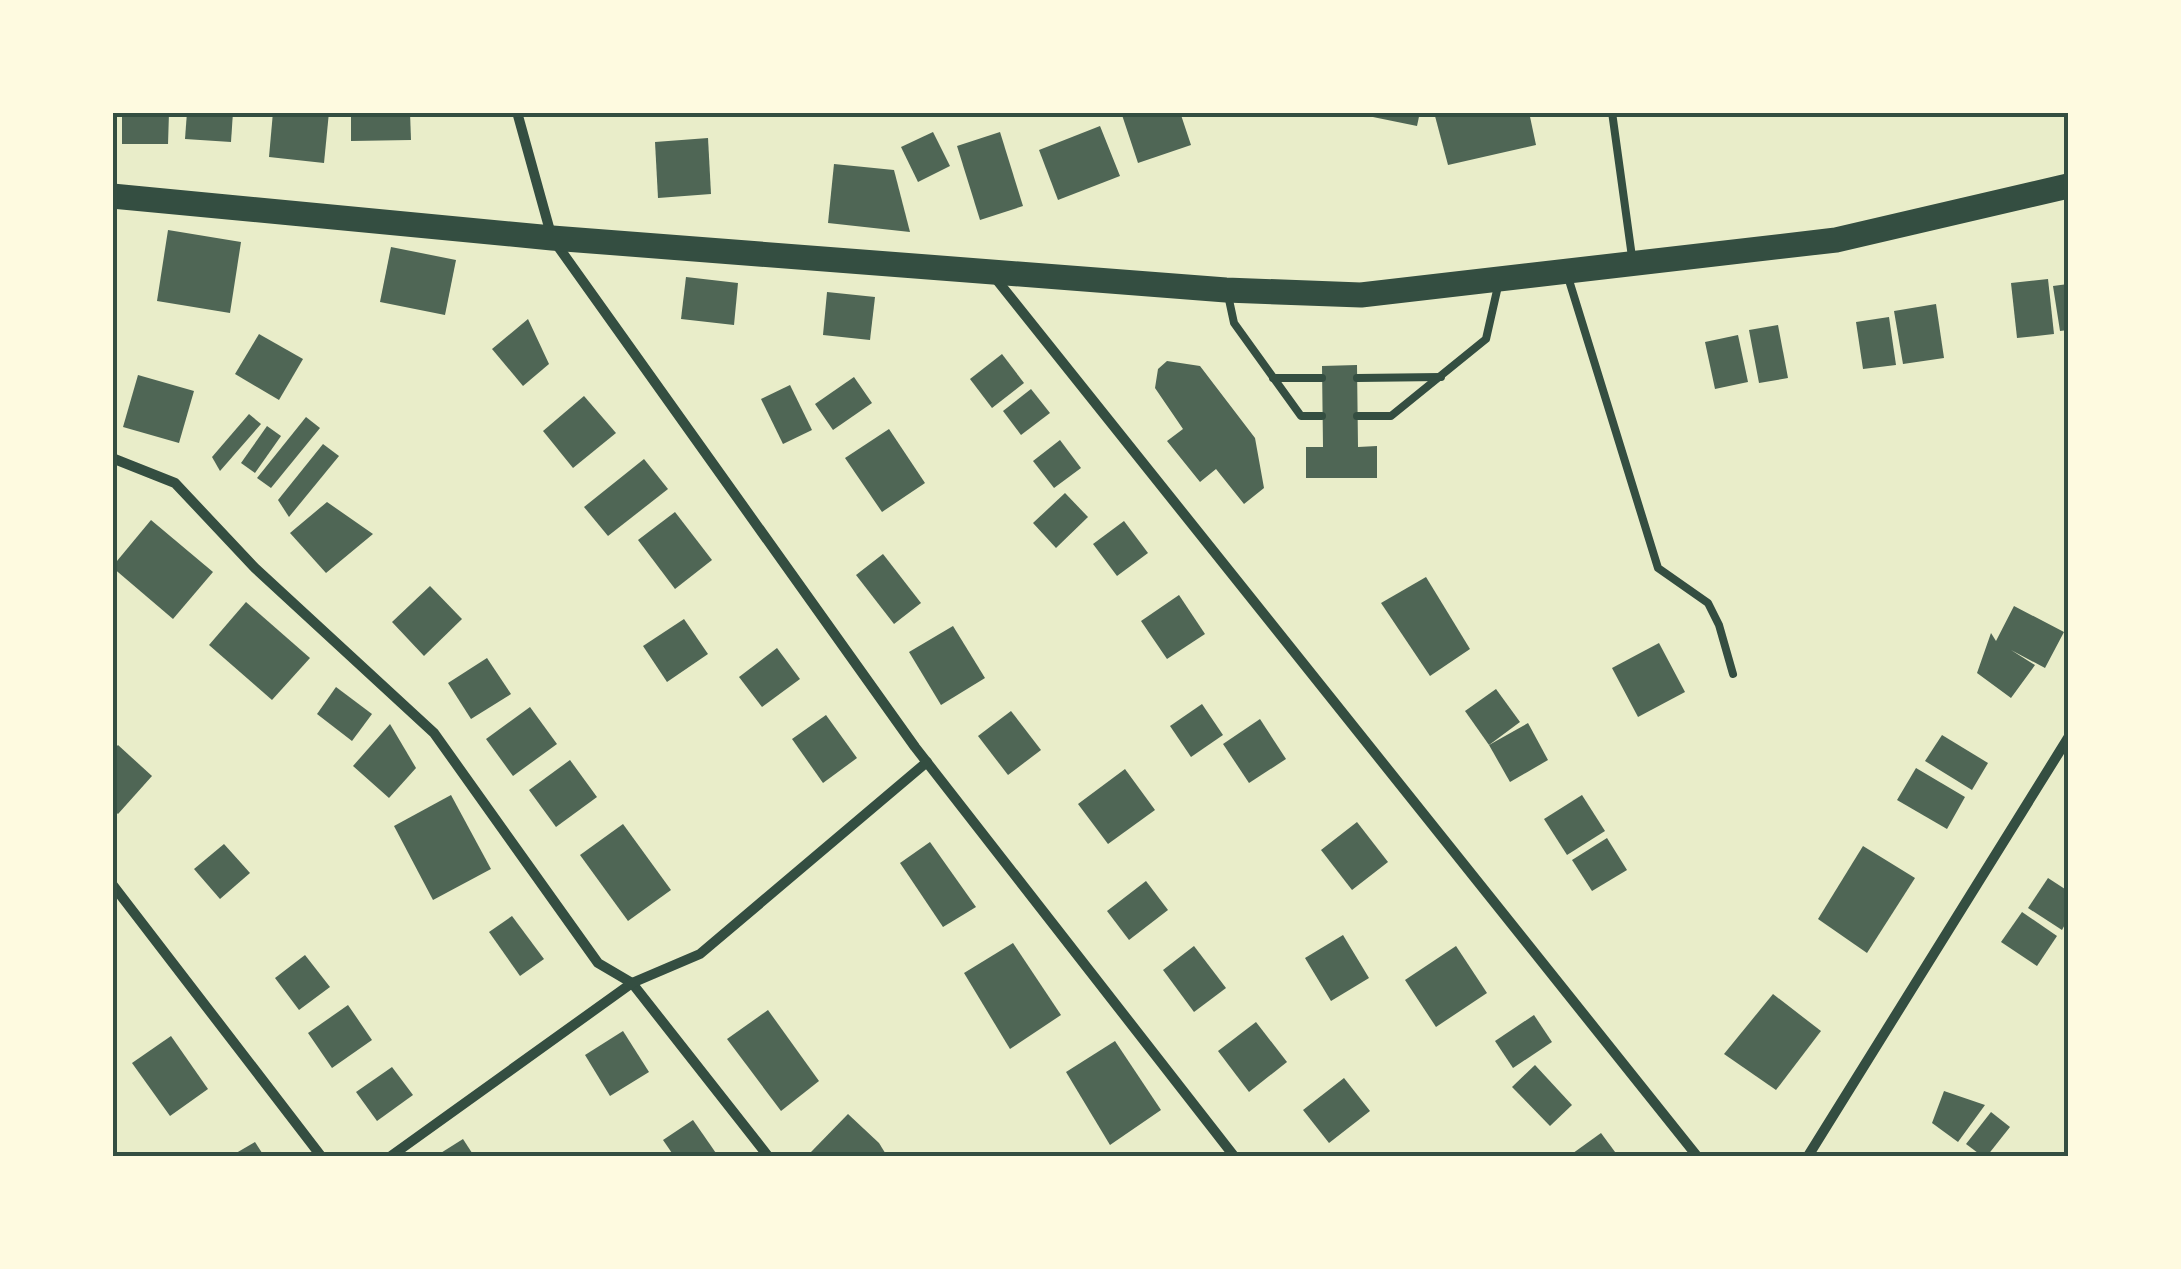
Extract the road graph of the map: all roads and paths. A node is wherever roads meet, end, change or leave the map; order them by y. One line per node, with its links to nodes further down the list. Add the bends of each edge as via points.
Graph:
1 (517, 112): 5 (street)
2 (1612, 112): 6 (lane)
3 (2068, 186): 6 (main road, via 1836,240)
4 (112, 196): 5 (main road)
5 (552, 238): 7 (main road); 20 (street)
6 (1632, 263): 8 (main road)
7 (989, 270): 10 (main road); 27 (street)
8 (1566, 271): 9 (main road); 18 (lane, via 1658,568 1708,603)
9 (1499, 278): 10 (main road, via 1360,295); 11 (lane, via 1486,339)
10 (1226, 290): 12 (lane, via 1234,322)
11 (1441, 377): 14 (lane); 16 (lane, via 1392,416)
12 (1273, 378): 13 (lane); 15 (lane, via 1301,416)
13 (1322, 378)
14 (1357, 378)
15 (1322, 416)
16 (1357, 416)
17 (112, 458): 22 (street, via 174,483 254,568 434,732 598,963)
18 (1733, 674)
19 (2068, 738): 28 (street)
20 (928, 762): 22 (street, via 700,954); 26 (street)
21 (112, 884): 23 (street)
22 (632, 983): 24 (street); 25 (street)
23 (321, 1156)
24 (391, 1156)
25 (768, 1156)
26 (1234, 1156)
27 (1697, 1156)
28 (1808, 1156)

